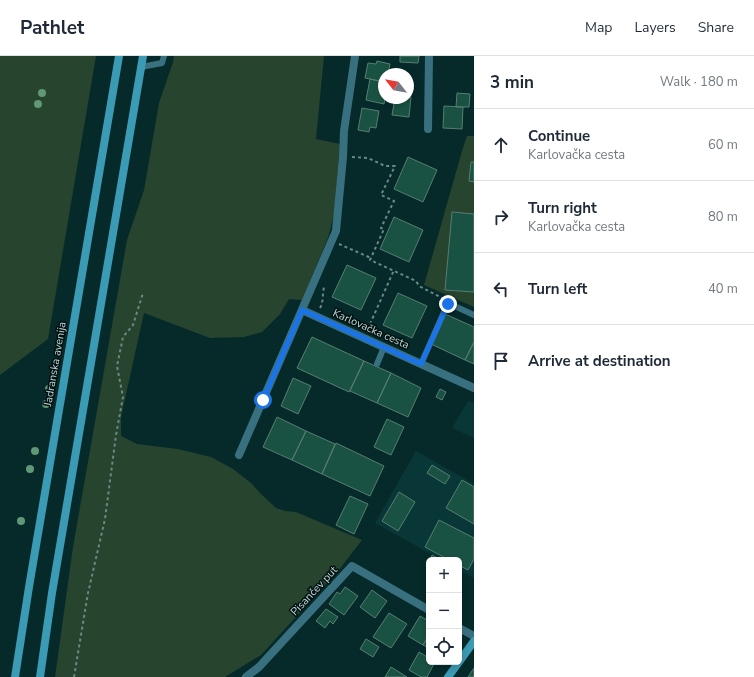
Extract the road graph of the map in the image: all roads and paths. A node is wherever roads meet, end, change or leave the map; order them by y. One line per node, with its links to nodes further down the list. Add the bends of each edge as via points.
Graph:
1 (119, 56): 28 (main road, Jadranska avenija)
2 (143, 56): 6 (main road)
3 (164, 56): 6 (lane, via 162,63)
4 (355, 56): 8 (street, via 344,131)
5 (429, 56): 7 (street)
6 (141, 67): 29 (main road, via 54,577)
7 (428, 129)
8 (343, 157): 9 (street, via 336,231); 10 (path, via 368,158 385,166 395,166 381,195 394,201)
9 (332, 240): 10 (path); 14 (street)
10 (371, 258): 11 (path, via 370,260)
11 (394, 270): 13 (path, via 416,281 419,286 441,297); 16 (path)
12 (143, 293): 30 (path, via 133,326 124,337 117,366 123,396 105,518 88,593)
13 (448, 304): 15 (lane); 19 (lane)
14 (302, 310): 17 (street, Karlovačka cesta); 21 (street)
15 (474, 315)
16 (370, 324)
17 (384, 347): 18 (lane); 19 (street, Karlovačka cesta)
18 (377, 364)
19 (421, 364): 20 (street, Karlovačka cesta)
20 (474, 388)
21 (239, 455)
22 (426, 608): 31 (street, Pisančev put, via 352,566 259,667)
23 (461, 629): 24 (street)
24 (474, 636)
25 (474, 641): 26 (main road)
26 (462, 658)
27 (457, 665): 32 (main road)
28 (15, 677)
29 (40, 677)
30 (74, 677)
31 (246, 677)
32 (448, 677)

